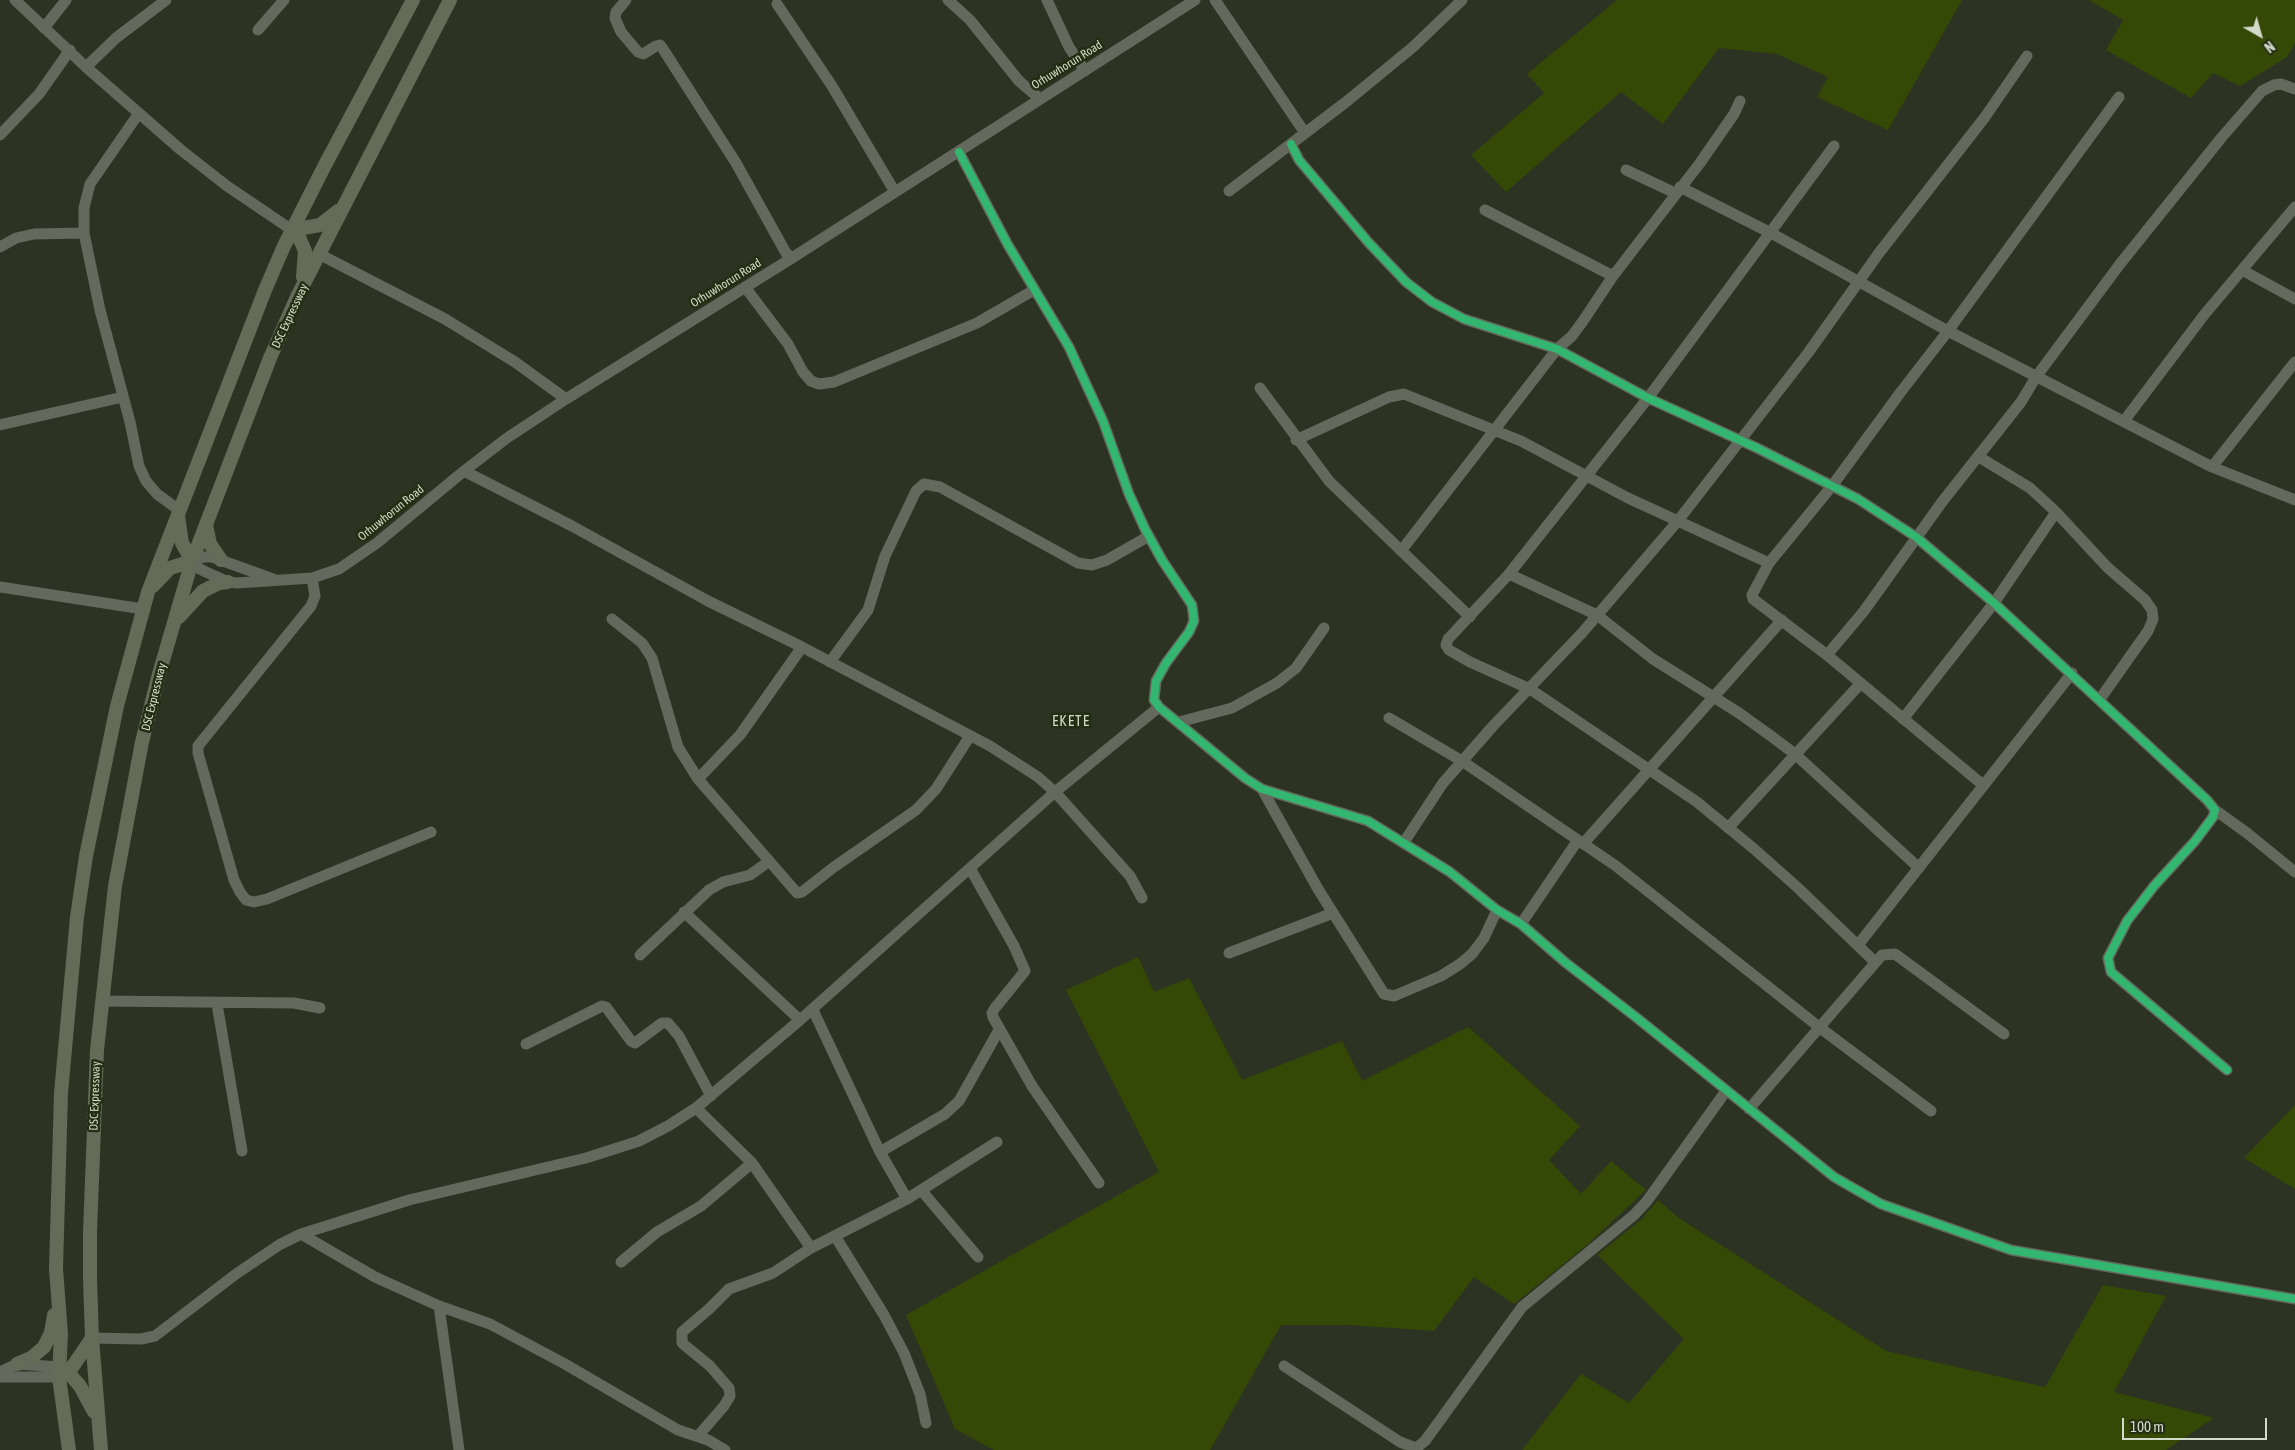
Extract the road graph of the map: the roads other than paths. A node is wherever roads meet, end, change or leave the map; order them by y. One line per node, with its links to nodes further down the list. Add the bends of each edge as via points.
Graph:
1 (15, 0): 14 (street)
2 (66, 0): 14 (street)
3 (166, 0): 18 (street, via 116,38)
4 (284, 0): 15 (street)
5 (450, 0): 34 (main road, DSC Expressway)
6 (626, 0): 42 (street, via 615,18 621,32 638,52 643,54 656,46 663,49)
7 (948, 0): 22 (street, via 970,20 1019,81)
8 (1047, 0): 19 (street, via 1069,47)
9 (1195, 0): 19 (street, Orhuwhorun Road)
10 (1216, 0): 25 (street)
11 (1462, 0): 25 (street, via 1413,47)
12 (411, 1): 37 (main road)
13 (777, 4): 32 (street, via 832,86)
14 (44, 28): 16 (street)
15 (258, 30)
16 (70, 50): 18 (street); 26 (street, via 39,94)
17 (2027, 56): 45 (street)
18 (86, 67): 24 (street)
19 (1085, 71): 22 (street, Orhuwhorun Road)
20 (2295, 89): 53 (street, via 2274,85 2254,100 2120,264)
21 (2119, 97): 50 (street)
22 (1040, 99): 29 (street, Orhuwhorun Road)
23 (1740, 101): 31 (street, via 1700,163)
24 (139, 113): 37 (street, via 226,186); 38 (street, via 90,184 84,208)
25 (1305, 133): 27 (street)
26 (0, 135)
27 (1291, 144): 33 (street); 51 (street, via 1300,160 1357,229 1406,282 1432,302 1464,319)
28 (1834, 146): 39 (street)
29 (959, 152): 32 (street, Orhuwhorun Road); 47 (street)
30 (1626, 170): 31 (street)
31 (1678, 190): 39 (street); 44 (street)
32 (895, 192): 42 (street, Orhuwhorun Road)
33 (1229, 192)
34 (344, 204): 37 (main road, via 320,225); 41 (main road, DSC Expressway)
35 (2295, 207): 43 (street)
36 (1485, 210): 44 (street)
37 (292, 230): 48 (main road, via 303,243 306,258); 69 (main road, via 252,321)
38 (84, 233): 40 (street, via 34,234 16,238); 55 (street)
39 (1771, 233): 45 (street); 56 (street)
40 (0, 247)
41 (319, 254): 48 (main road, DSC Expressway); 57 (street, via 445,319 515,362)
42 (792, 258): 46 (street, Orhuwhorun Road)
43 (2242, 270): 49 (street); 58 (street)
44 (1613, 276): 51 (street, via 1572,336)
45 (1860, 282): 50 (street); 62 (street)
46 (745, 288): 47 (street, via 771,319 803,372 819,384 834,382 977,322); 57 (street, Orhuwhorun Road)
47 (1034, 290): 73 (street, via 1088,388)
48 (297, 297): 71 (main road, DSC Expressway)
49 (2295, 299)
50 (1948, 331): 53 (street); 67 (street)
51 (1557, 349): 56 (street); 60 (street)
52 (2295, 362): 64 (street)
53 (2036, 377): 58 (street); 63 (street)
54 (1260, 388): 61 (street)
55 (123, 396): 59 (street); 69 (street, via 139,466 146,481 156,494)
56 (1648, 398): 62 (street); 66 (street)
57 (566, 399): 65 (street, Orhuwhorun Road)
58 (2124, 421): 64 (street)
59 (0, 425)
60 (1494, 430): 61 (street, via 1398,394); 66 (street); 75 (street)
61 (1296, 440): 75 (street, via 1329,481)
62 (1740, 440): 67 (street); 72 (street)
63 (1979, 457): 70 (street, via 2030,488); 74 (street)
64 (2212, 467): 68 (street)
65 (464, 471): 80 (street, Orhuwhorun Road, via 356,559); 93 (street, via 708,601)
66 (1588, 475): 72 (street); 79 (street)
67 (1832, 486): 74 (street, via 1858,498); 78 (street)
68 (2295, 500)
69 (179, 510): 77 (main road, via 182,543); 84 (main road)
70 (2056, 512): 85 (street); 100 (street, via 2152,610 2148,631)
71 (206, 522): 76 (main road, via 210,544); 77 (main road, DSC Expressway)
72 (1677, 522): 78 (street); 87 (street)
73 (1149, 536): 95 (street, via 1107,560 1092,565 1078,563 940,487 924,484 916,491 885,556 868,610); 101 (street, via 1192,604 1194,621 1156,681 1154,700)
74 (1916, 537): 85 (street); 94 (street, via 1864,611)
75 (1402, 551): 88 (street)
76 (222, 560): 77 (street, via 203,557); 81 (street)
77 (192, 561): 82 (street, via 198,568); 84 (main road, via 170,568); 91 (main road, DSC Expressway)
78 (1769, 563): 90 (street, via 1752,595)
79 (1509, 574): 87 (street); 88 (street)
80 (312, 578): 81 (street, Orhuwhorun Road); 115 (street, via 315,596 310,606 198,746 240,892 246,900 267,900)
81 (273, 579): 82 (street)
82 (228, 582): 91 (main road, via 203,591)
83 (0, 587): 86 (street)
84 (148, 592): 86 (main road)
85 (1994, 602): 96 (street); 103 (street)
86 (143, 609): 158 (main road, via 105,758 77,917 61,1093)
87 (1596, 615): 98 (street); 99 (street, via 1652,659)
88 (1470, 617): 98 (street, via 1448,639 1446,645 1450,650)
89 (612, 618): 109 (street, via 642,643 652,658 678,747)
90 (1782, 620): 94 (street); 99 (street)
91 (175, 622): 131 (main road, DSC Expressway, via 159,674 133,786 115,886)
92 (1324, 628): 104 (street, via 1296,668 1277,683 1232,708)
93 (802, 647): 95 (street); 109 (street, via 740,735)
94 (1827, 655): 97 (street)
95 (830, 662): 105 (street)
96 (2072, 674): 100 (street); 110 (street)
97 (1861, 684): 103 (street); 106 (street)
98 (1530, 689): 107 (street); 108 (street)
99 (1711, 698): 106 (street, via 1739,713); 108 (street)
100 (2100, 699): 113 (street)
101 (1159, 707): 104 (street); 112 (street)
102 (1389, 718): 107 (street)
103 (1903, 719): 110 (street)
104 (1179, 722): 111 (street)
105 (970, 736): 112 (street, via 1038,777); 118 (street, via 936,789 916,810 802,892 792,890)
106 (1795, 754): 114 (street); 119 (street)
107 (1462, 761): 116 (street, via 1443,782); 117 (street)
108 (1648, 771): 114 (street, via 1697,802); 117 (street)
109 (698, 779): 118 (street)
110 (1983, 786): 119 (street)
111 (1262, 789): 116 (street, via 1368,821); 125 (street)
112 (1055, 792): 120 (street); 122 (street, via 1130,876)
113 (2215, 810): 121 (street); 140 (street, via 2195,841 2128,920 2108,958 2111,972)
114 (1728, 828): 127 (street)
115 (431, 832)
116 (1404, 842): 123 (street, via 1450,872)
117 (1580, 842): 126 (street); 136 (street, via 1616,866)
118 (768, 862): 124 (street, via 750,875 723,882 709,890)
119 (1919, 868): 127 (street)
120 (971, 870): 134 (street); 137 (street, via 1025,971 992,1013)
121 (2295, 872)
122 (1142, 898)
123 (1497, 910): 125 (street, via 1484,938 1472,954 1441,976 1394,996 1384,994 1380,989); 126 (street)
124 (684, 912): 129 (street); 135 (street)
125 (1333, 913): 128 (street)
126 (1521, 924): 141 (street)
127 (1858, 945): 130 (street)
128 (1229, 953)
129 (640, 955)
130 (1875, 962): 136 (street); 138 (street, via 1882,954 1894,954)
131 (101, 1001): 132 (street); 161 (main road, DSC Expressway, via 90,1232)
132 (217, 1004): 133 (street, via 294,1003); 147 (street)
133 (320, 1008)
134 (813, 1010): 135 (street); 148 (street)
135 (800, 1020): 142 (street)
136 (1819, 1027): 144 (street); 145 (street)
137 (999, 1030): 148 (street, via 959,1102 945,1114); 150 (street, via 1032,1086)
138 (2004, 1034)
139 (526, 1044): 142 (street, via 602,1006 635,1043 662,1023 668,1023 679,1036)
140 (2227, 1070)
141 (1726, 1091): 144 (street); 163 (street, via 1634,1215 1522,1306 1426,1441 1416,1448 1400,1442)
142 (711, 1096): 143 (street)
143 (696, 1108): 149 (street); 153 (street, via 639,1141 586,1158 410,1200)
144 (1749, 1108): 159 (street, via 1834,1177 1882,1204 1937,1225 2012,1250)
145 (1931, 1112)
146 (997, 1142): 151 (street)
147 (242, 1151)
148 (880, 1152): 152 (street)
149 (752, 1163): 155 (street); 157 (street, via 701,1206 657,1232)
150 (1099, 1183)
151 (921, 1190): 152 (street); 156 (street)
152 (907, 1199): 154 (street)
153 (301, 1234): 160 (street, via 375,1277); 161 (street, via 272,1250 155,1336 141,1340)
154 (835, 1236): 155 (street); 168 (street, via 884,1314 904,1353 920,1394)
155 (811, 1248): 169 (street, via 773,1273 728,1289 682,1332 682,1343 710,1366 729,1388 730,1396 724,1406)
156 (978, 1257)
157 (621, 1262)
158 (57, 1297): 162 (main road, via 51,1333 44,1347); 165 (main road)
159 (2295, 1299)
160 (439, 1306): 169 (street, via 490,1324 678,1430); 173 (street)
161 (92, 1338): 165 (main road); 167 (main road, DSC Expressway)
162 (17, 1364): 164 (street); 165 (street)
163 (1284, 1366)
164 (0, 1372)
165 (62, 1372): 166 (street); 167 (main road, via 84,1392); 171 (main road)
166 (0, 1377)
167 (98, 1422): 172 (main road, DSC Expressway)
168 (926, 1423)
169 (698, 1436): 170 (street)
170 (720, 1448)
171 (69, 1450)
172 (101, 1450)
173 (459, 1450)

